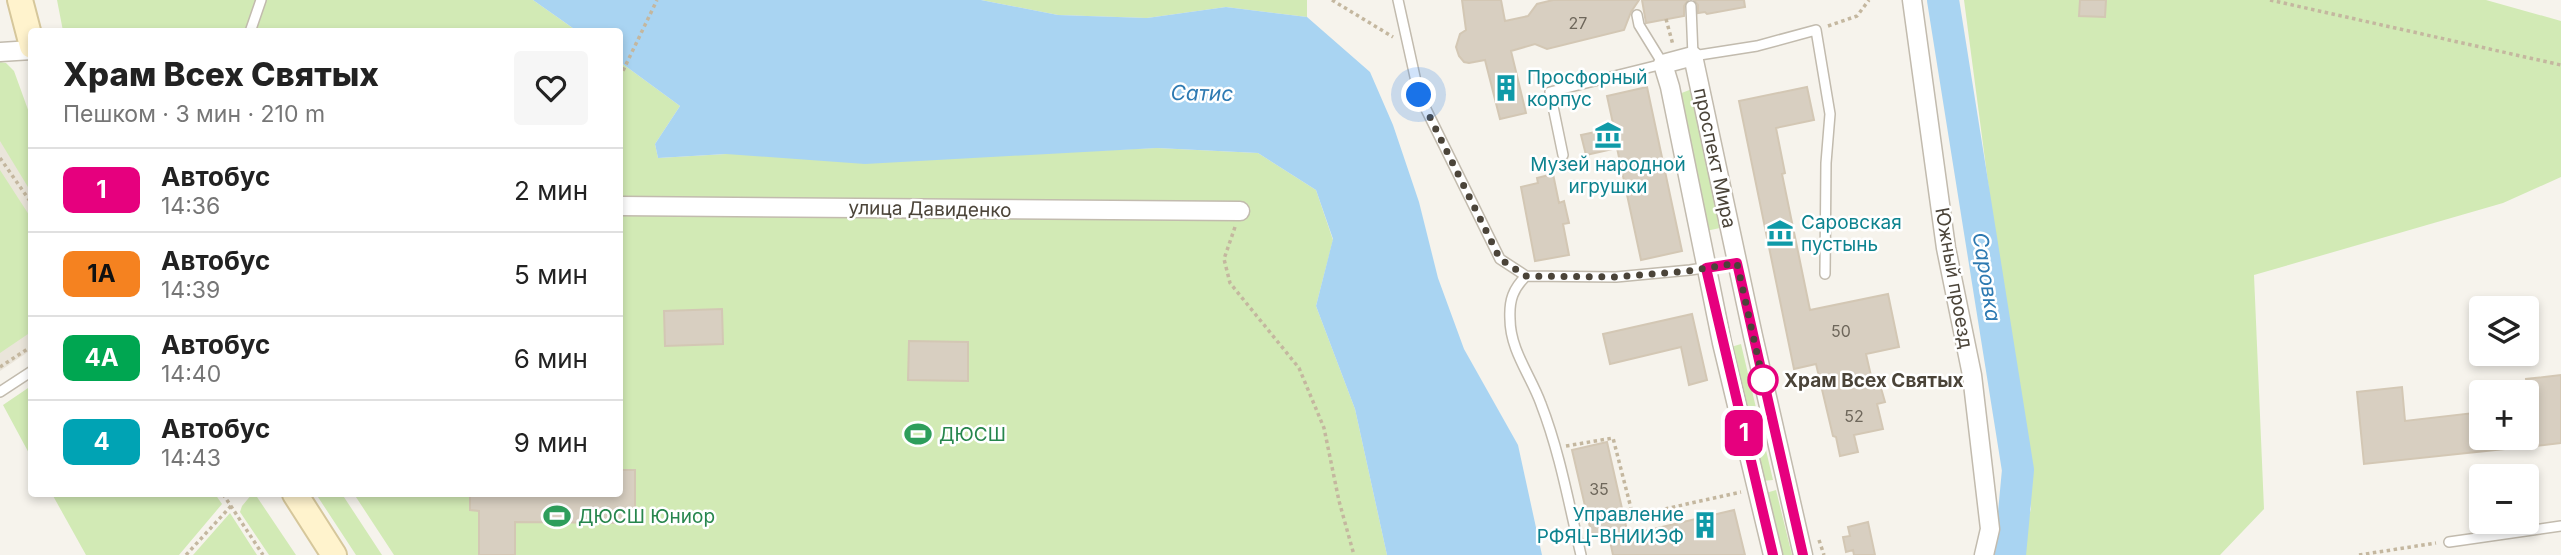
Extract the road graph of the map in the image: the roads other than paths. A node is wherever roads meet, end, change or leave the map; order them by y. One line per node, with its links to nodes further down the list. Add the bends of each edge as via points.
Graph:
1 (20, 0): 8 (street)
2 (261, 0): 7 (lane)
3 (1398, 0): 19 (lane, via 1419,95 1500,259)
4 (1912, 0): 29 (street, Южный проезд, via 1946,248 1972,375 1990,529)
5 (1691, 6): 11 (lane, проспект Мира)
6 (1637, 15): 12 (lane, проспект Мира)
7 (251, 28)
8 (28, 32)
9 (28, 48): 10 (street)
10 (0, 52)
11 (1693, 56): 12 (street); 16 (street, проспект Мира); 18 (lane, via 1816,30 1830,114)
12 (1662, 64): 13 (lane, via 1550,92); 17 (street, проспект Мира)
13 (1563, 155)
14 (623, 206): 15 (street, улица Давиденко)
15 (1240, 211)
16 (1737, 263): 17 (lane); 28 (street, проспект Мира)
17 (1706, 268): 19 (lane, via 1616,277); 27 (street, проспект Мира)
18 (1825, 274)
19 (1526, 276): 26 (lane, via 1513,289 1510,320 1518,356 1556,448)
20 (28, 374): 21 (lane)
21 (0, 392)
22 (297, 497): 25 (street)
23 (2561, 526): 24 (lane)
24 (2449, 542)
25 (334, 555)
26 (1581, 555)
27 (1773, 555)
28 (1803, 555)
29 (1984, 555)

